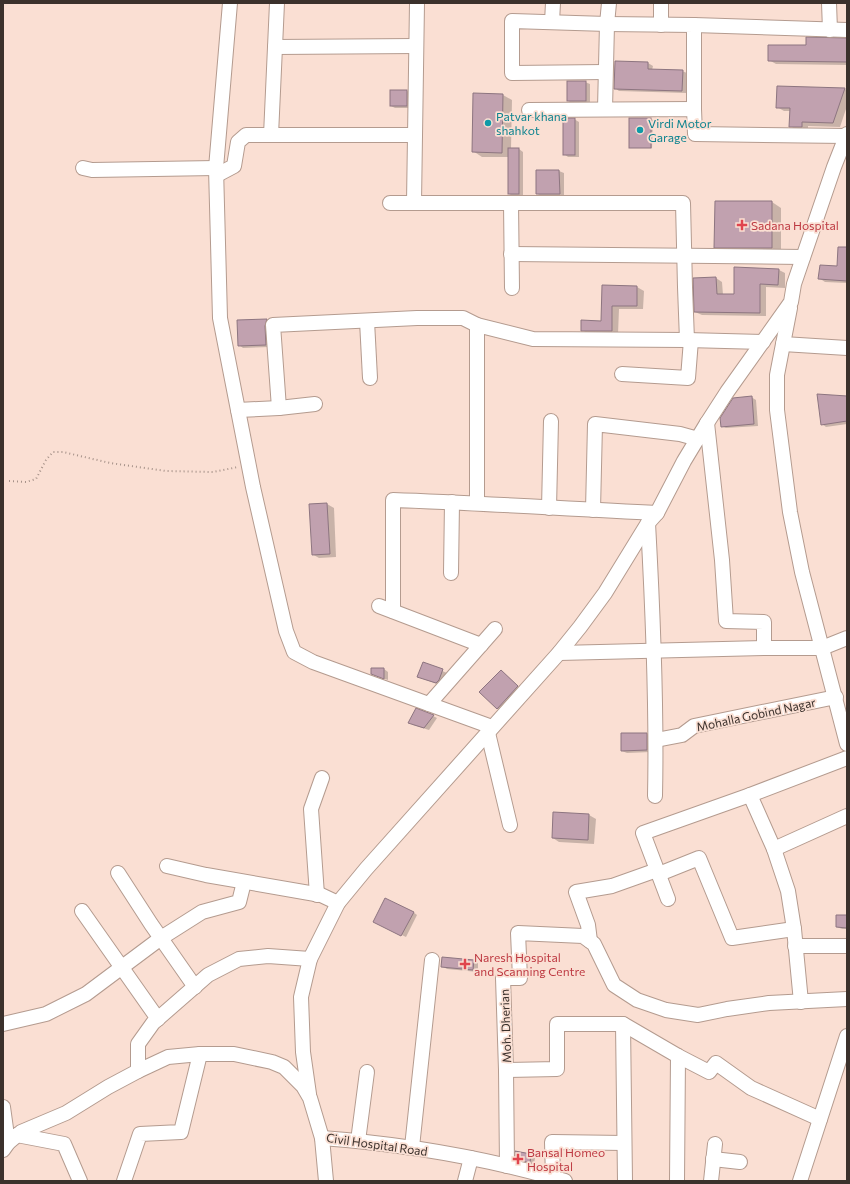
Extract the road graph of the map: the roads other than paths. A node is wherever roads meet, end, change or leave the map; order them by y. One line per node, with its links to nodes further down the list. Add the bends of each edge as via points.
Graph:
1 (230, 3): 25 (street)
2 (277, 3): 15 (street)
3 (417, 3): 14 (street)
4 (553, 3): 8 (street)
5 (609, 3): 9 (street)
6 (661, 3): 10 (street)
7 (829, 3): 12 (street)
8 (552, 22): 9 (street); 16 (street, via 512,21 512,73)
9 (607, 24): 10 (street); 16 (street)
10 (661, 25): 11 (street)
11 (694, 25): 12 (street); 17 (street)
12 (830, 30): 13 (street)
13 (847, 30)
14 (416, 46): 15 (street); 21 (street)
15 (275, 47): 20 (street)
16 (605, 72): 18 (street)
17 (694, 108): 18 (street); 22 (street, via 695,134)
18 (604, 109): 19 (street)
19 (529, 110)
20 (271, 135): 21 (street); 25 (street, via 246,136 238,142 234,166)
21 (415, 135): 26 (street)
22 (847, 135): 23 (street)
23 (841, 167): 31 (street)
24 (83, 168): 25 (street)
25 (216, 172): 44 (street, via 220,318)
26 (414, 202): 27 (street); 28 (street)
27 (390, 203)
28 (511, 203): 29 (street); 30 (street, via 684,203)
29 (511, 254): 30 (street); 32 (street)
30 (684, 256): 31 (street); 36 (street)
31 (803, 257): 33 (street, via 794,284)
32 (512, 288)
33 (792, 302): 37 (street); 38 (street)
34 (367, 320): 35 (street, via 463,318); 41 (street); 43 (street, via 273,325)
35 (477, 325): 36 (street, via 533,340); 49 (street)
36 (689, 340): 37 (street); 40 (street, via 688,378)
37 (763, 342): 46 (street)
38 (783, 344): 39 (street); 60 (street, via 777,375 776,410 790,512 802,572)
39 (847, 348)
40 (622, 374)
41 (370, 378)
42 (315, 404): 43 (street)
43 (279, 408): 44 (street)
44 (238, 410): 64 (street, via 286,631 294,652)
45 (551, 421): 50 (street)
46 (707, 423): 47 (street); 59 (street, via 726,621 764,622)
47 (698, 439): 51 (street, via 680,434 595,424); 52 (street)
48 (452, 502): 49 (street); 53 (street); 55 (street, via 393,500)
49 (477, 503): 50 (street)
50 (549, 508): 51 (street)
51 (593, 510): 52 (street)
52 (652, 518): 61 (street); 62 (street, via 605,593)
53 (451, 572)
54 (379, 606): 55 (street)
55 (393, 611): 58 (street)
56 (495, 629): 58 (street)
57 (847, 638): 60 (street)
58 (480, 645): 64 (street)
59 (764, 648): 60 (street); 61 (street)
60 (822, 648): 63 (street)
61 (654, 650): 62 (street); 66 (street)
62 (559, 653): 65 (street)
63 (836, 698): 66 (street, Mohalla Gobind Nagar, via 694,726 682,735); 67 (street)
64 (429, 704): 65 (street)
65 (490, 730): 73 (street); 81 (street)
66 (656, 740): 70 (street)
67 (847, 744)
68 (847, 758): 71 (street)
69 (322, 778): 79 (street, via 311,809)
70 (655, 796)
71 (750, 796): 74 (street); 76 (street, via 643,833)
72 (847, 816): 74 (street)
73 (510, 825)
74 (774, 849): 83 (street, via 788,891)
75 (167, 866): 78 (street)
76 (658, 872): 80 (street); 83 (street, via 699,858 732,938); 85 (street, via 612,886 576,892 588,925)
77 (118, 873): 84 (street)
78 (244, 882): 79 (street); 84 (street, via 239,902 202,912)
79 (317, 895): 81 (street)
80 (668, 898)
81 (338, 903): 88 (street)
82 (82, 911): 90 (street)
83 (794, 929): 86 (street)
84 (161, 938): 90 (street); 91 (street)
85 (590, 941): 93 (street, via 594,944 614,985 637,1000 666,1010 698,1016 727,1008); 100 (street, Moh. Dherian, via 582,936 518,934 520,978 503,978)
86 (795, 946): 87 (street); 93 (street)
87 (847, 946)
88 (310, 959): 91 (street, via 268,956 238,959 208,975); 103 (street, via 302,997 303,1052)
89 (432, 960): 111 (street)
90 (122, 967): 94 (street); 95 (street, via 86,994 46,1014)
91 (195, 987): 94 (street)
92 (847, 999): 93 (street)
93 (801, 1002)
94 (158, 1019): 101 (street, via 138,1044)
95 (3, 1024)
96 (623, 1024): 99 (street); 100 (street, via 557,1024 557,1069); 109 (street)
97 (847, 1036): 105 (street)
98 (200, 1054): 101 (street, Civil Hospital Road, via 168,1057); 103 (street, Civil Hospital Road, via 234,1054 272,1062 284,1067 294,1076); 118 (street, via 181,1132 140,1134)
99 (678, 1056): 105 (street, via 709,1072 716,1063 751,1088); 122 (street)
100 (506, 1070): 115 (street, Moh. Dherian)
101 (138, 1071): 108 (street, Civil Hospital Road, via 66,1113 21,1132)
102 (366, 1072): 107 (street)
103 (310, 1098): 106 (street, Civil Hospital Road)
104 (3, 1107): 108 (street)
105 (820, 1119): 124 (street)
106 (322, 1138): 107 (street, Civil Hospital Road); 119 (street)
107 (358, 1141): 111 (street, Civil Hospital Road)
108 (9, 1143): 117 (street, via 64,1144)
109 (624, 1143): 116 (street, via 552,1142); 121 (street)
110 (715, 1144): 113 (street)
111 (412, 1147): 112 (street, Civil Hospital Road)
112 (471, 1158): 115 (street, Civil Hospital Road); 120 (street)
113 (713, 1159): 114 (street); 123 (street)
114 (740, 1162)
115 (507, 1166): 116 (street, Civil Hospital Road)
116 (559, 1179)
117 (80, 1181)
118 (124, 1181)
119 (326, 1181)
120 (465, 1181)
121 (625, 1181)
122 (677, 1181)
123 (715, 1181)
124 (800, 1181)

